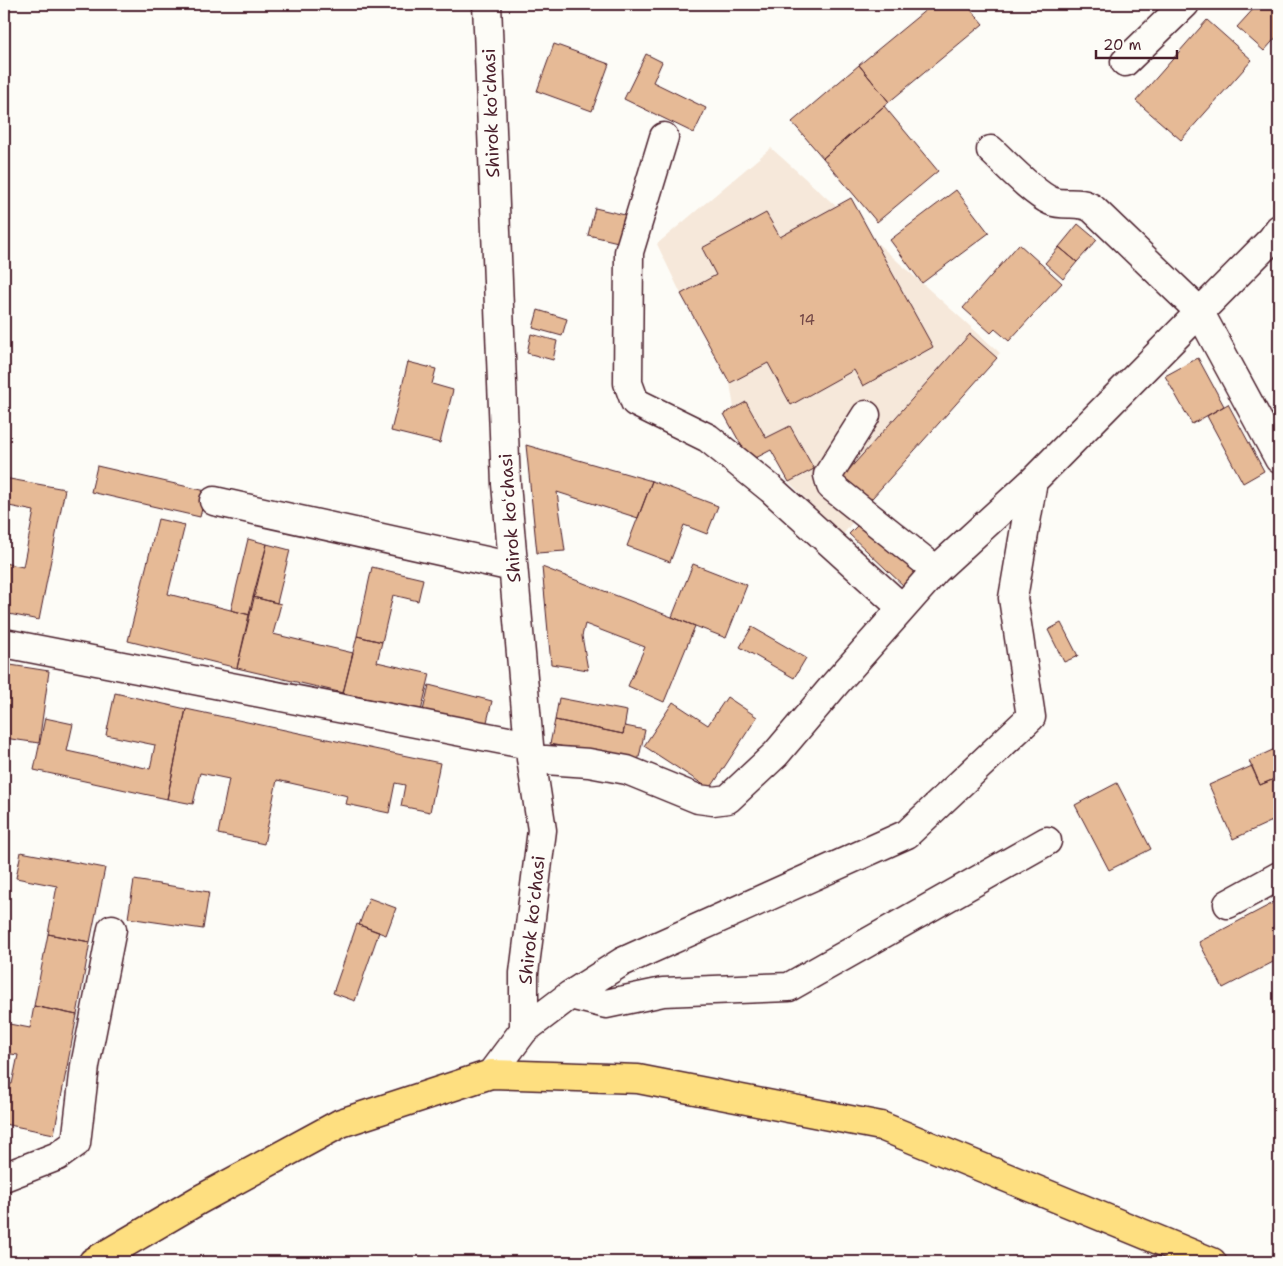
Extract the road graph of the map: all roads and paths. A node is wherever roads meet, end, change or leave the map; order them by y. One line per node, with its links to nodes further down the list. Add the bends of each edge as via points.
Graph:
1 (487, 4): 12 (street, Shirok koʻchasi, via 506,484)
2 (1185, 4): 3 (street)
3 (1126, 62)
4 (664, 137): 14 (street, via 629,252 628,383 635,402 708,438 772,489)
5 (991, 150): 7 (street, via 1030,186 1052,201 1086,204 1093,209)
6 (1277, 240): 7 (street)
7 (1199, 311): 9 (street); 10 (street)
8 (866, 415): 13 (street, via 828,475 831,486)
9 (1279, 459)
10 (1033, 480): 13 (street); 21 (street, via 1013,598 1031,717 907,834 622,962)
11 (214, 501): 12 (street)
12 (513, 567): 16 (street, Shirok koʻchasi)
13 (936, 570): 14 (street)
14 (902, 608): 16 (street, via 776,754 728,799 698,800 627,770)
15 (4, 643): 16 (street)
16 (530, 752): 22 (street, Shirok koʻchasi, via 542,830 524,973)
17 (1048, 841): 21 (street, via 789,987 663,992 606,1004)
18 (1279, 876): 19 (street)
19 (1228, 904)
20 (112, 929): 24 (street, via 85,1066 76,1143 58,1156)
21 (570, 995): 22 (street)
22 (524, 1030): 23 (street)
23 (491, 1074): 25 (main road, via 341,1124); 26 (main road, via 638,1079 882,1126)
24 (4, 1177)
25 (93, 1262)
26 (1212, 1262)

